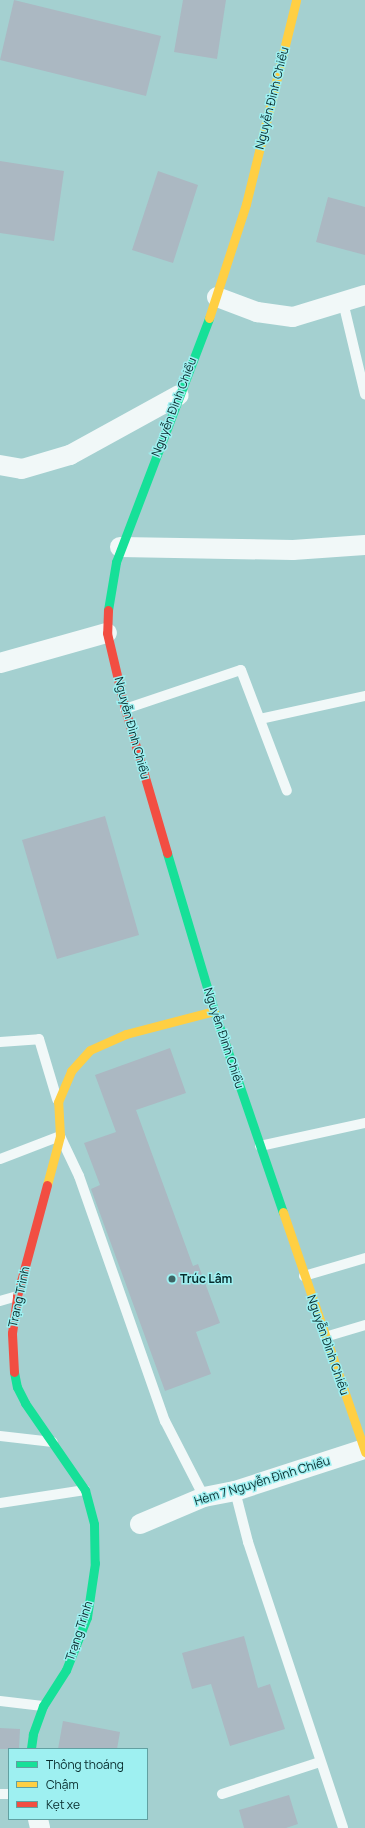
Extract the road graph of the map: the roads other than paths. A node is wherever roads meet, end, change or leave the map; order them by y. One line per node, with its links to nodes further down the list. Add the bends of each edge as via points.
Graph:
1 (296, 0): 3 (main road, Nguyễn Đình Chiểu, via 246,204)
2 (365, 295): 4 (street)
3 (217, 297): 4 (street, via 257,312 293,317); 6 (main road, Nguyễn Đình Chiểu)
4 (343, 302): 5 (lane)
5 (365, 394)
6 (179, 395): 7 (street, via 70,455 22,469); 9 (main road, Nguyễn Đình Chiểu)
7 (0, 466)
8 (365, 544): 9 (street, via 293,550)
9 (120, 547): 10 (main road, Nguyễn Đình Chiểu, via 108,597)
10 (107, 633): 11 (street); 13 (main road, Nguyễn Đình Chiểu)
11 (0, 663)
12 (365, 696): 14 (lane)
13 (125, 709): 14 (lane, via 241,670); 16 (main road, Nguyễn Đình Chiểu)
14 (260, 719): 15 (lane)
15 (287, 791)
16 (214, 1011): 18 (main road, Trạng Trình, via 126,1034 90,1050 71,1071); 21 (main road, Nguyễn Đình Chiểu)
17 (0, 1042): 18 (lane, via 39,1039)
18 (58, 1102): 20 (main road, Trạng Trình)
19 (365, 1123): 21 (lane)
20 (60, 1136): 22 (lane); 25 (main road, Trạng Trình); 34 (lane, via 79,1176 165,1421)
21 (260, 1146): 24 (main road, Nguyễn Đình Chiểu)
22 (0, 1159)
23 (365, 1258): 24 (lane)
24 (304, 1276): 28 (main road, Nguyễn Đình Chiểu)
25 (17, 1296): 26 (lane); 30 (main road, Trạng Trình, via 12,1333 12,1364 17,1387 25,1403)
26 (0, 1301)
27 (365, 1325): 28 (lane)
28 (325, 1337): 31 (main road, Nguyễn Đình Chiểu)
29 (0, 1436): 30 (lane)
30 (54, 1442): 32 (main road, Trạng Trình)
31 (364, 1451): 33 (street, Hẻm 7 Nguyễn Đình Chiểu)
32 (85, 1490): 35 (lane); 38 (main road, Trạng Trình, via 94,1524 93,1586 87,1617 66,1670)
33 (235, 1491): 34 (street, Hẻm 7 Nguyễn Đình Chiểu); 40 (lane, via 248,1542)
34 (204, 1497): 36 (street, Hẻm 7 Nguyễn Đình Chiểu)
35 (0, 1503)
36 (140, 1524)
37 (0, 1701): 38 (lane)
38 (43, 1706): 39 (main road, Trạng Trình, via 33,1734)
39 (32, 1748)
40 (320, 1762): 41 (lane); 42 (lane)
41 (222, 1794)
42 (343, 1828)

